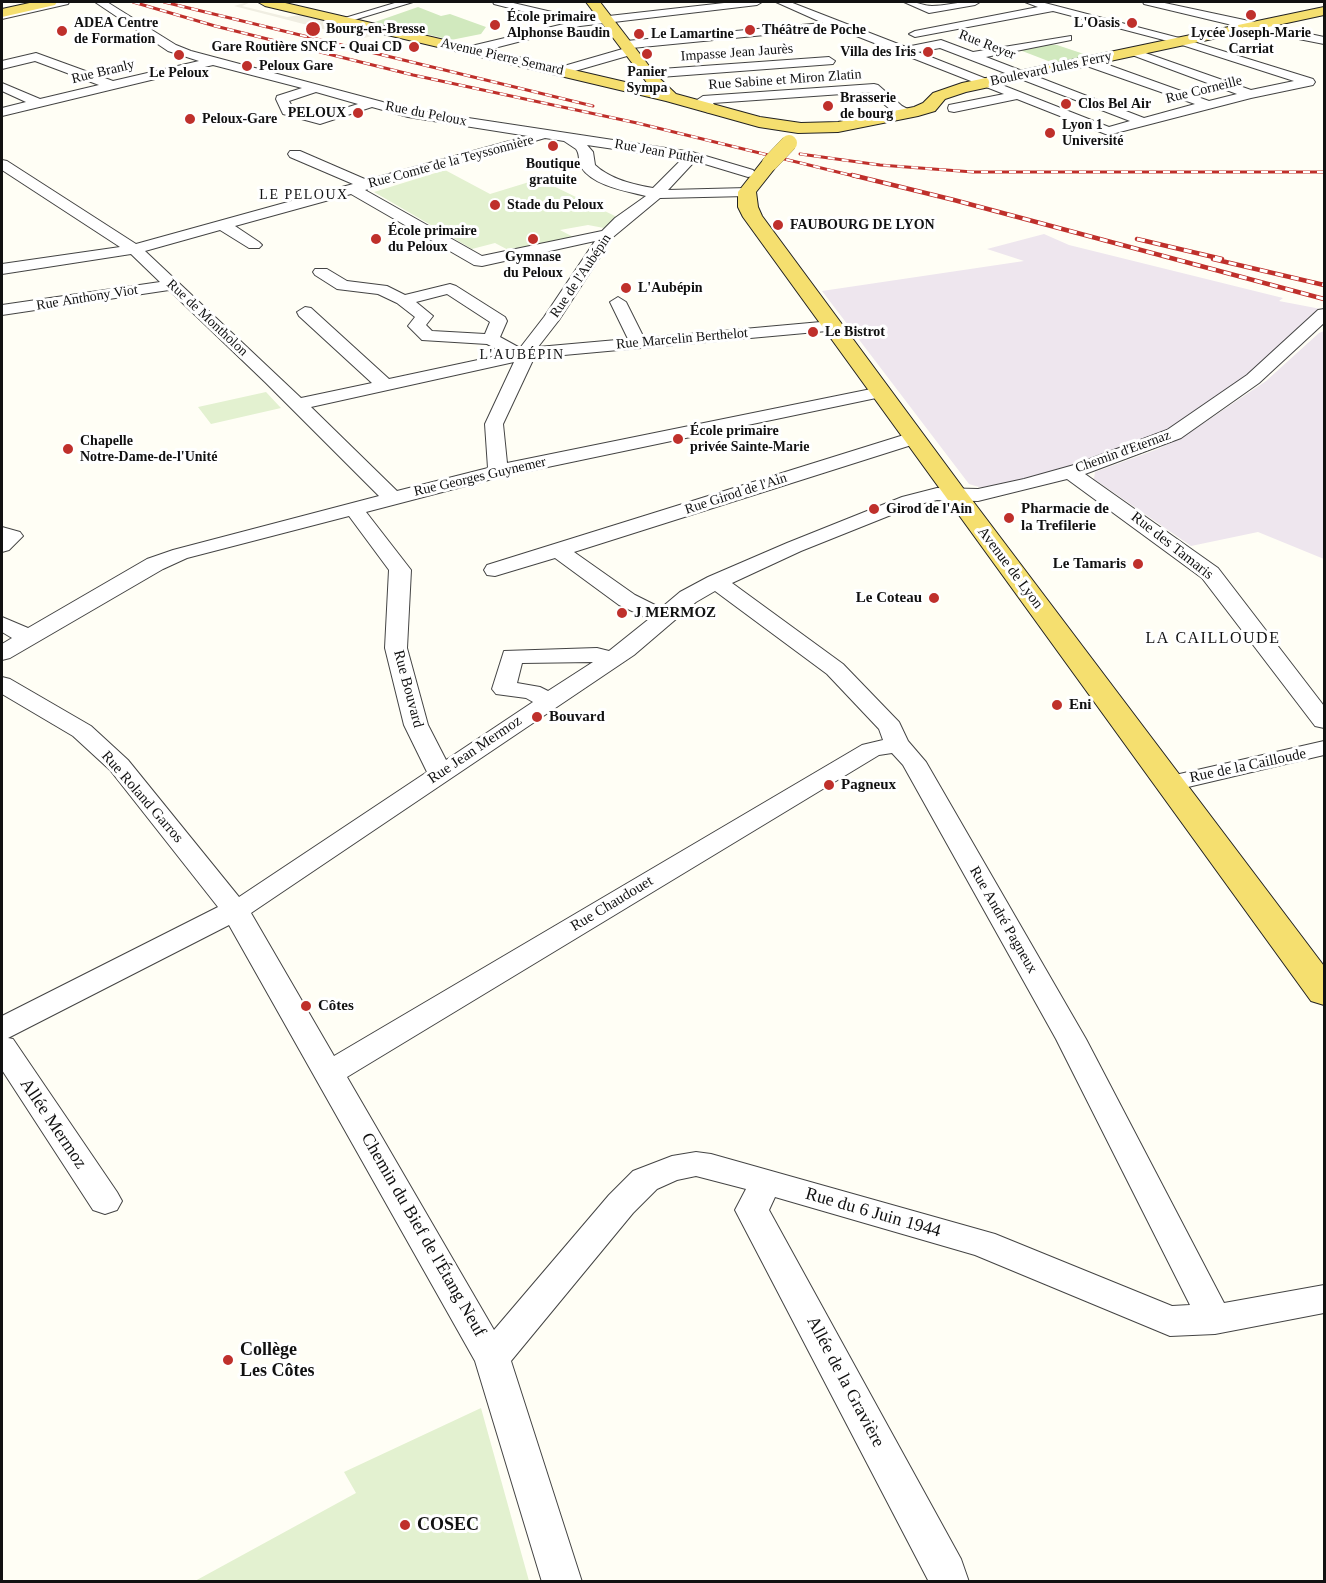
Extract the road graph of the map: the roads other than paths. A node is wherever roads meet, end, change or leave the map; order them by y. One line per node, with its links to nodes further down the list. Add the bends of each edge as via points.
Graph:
1 (30, 2): 15 (street)
2 (50, 2): 18 (main road)
3 (64, 2): 18 (street)
4 (100, 2): 37 (street, Rue du Peloux, via 176,50)
5 (264, 2): 19 (main road, Avenue Pierre Semard)
6 (408, 2): 19 (street)
7 (498, 2): 20 (street)
8 (593, 2): 22 (main road)
9 (757, 2): 22 (street)
10 (781, 2): 21 (street)
11 (909, 2): 12 (street, via 929,10)
12 (975, 2)
13 (1030, 2): 16 (street)
14 (1148, 2): 23 (street)
15 (2, 8)
16 (1054, 8): 25 (street); 29 (street)
17 (1324, 11): 23 (main road, Boulevard Jules Ferry)
18 (2, 15)
19 (344, 20): 31 (main road, Avenue Pierre Semard)
20 (582, 23): 22 (street); 31 (street)
21 (838, 24): 25 (street); 26 (street)
22 (611, 25): 30 (main road)
23 (1253, 27): 28 (street); 29 (main road, Boulevard Jules Ferry)
24 (1067, 38): 27 (street)
25 (879, 40): 32 (street)
26 (668, 41): 30 (street); 34 (street)
27 (1051, 41): 35 (street); 36 (street)
28 (1324, 41)
29 (1183, 42): 33 (main road, Boulevard Jules Ferry); 44 (street)
30 (628, 48): 40 (street); 42 (main road)
31 (471, 50): 40 (main road, Avenue Pierre Semard)
32 (906, 51): 35 (street, Rue Reyer, via 941,44); 43 (street)
33 (1130, 52): 36 (main road, Boulevard Jules Ferry); 50 (street)
34 (683, 54)
35 (973, 56): 41 (street, Rue Reyer)
36 (1092, 60): 41 (main road, Boulevard Jules Ferry); 54 (street)
37 (212, 61): 45 (street, Rue Branly); 47 (street, Rue du Peloux)
38 (829, 61): 42 (street, Impasse Jean Jaurès)
39 (2, 65): 45 (street, via 36,57)
40 (561, 70): 42 (main road, Avenue Pierre Semard, via 629,86)
41 (1022, 75): 43 (main road, Boulevard Jules Ferry); 48 (street, Rue Reyer)
42 (648, 81): 56 (main road, Avenue Pierre Semard, via 670,98)
43 (986, 82): 51 (street); 58 (main road, Boulevard Jules Ferry, via 946,92 928,107)
44 (1309, 82): 49 (street); 50 (street, Rue Corneille)
45 (111, 85): 52 (street, Rue Branly)
46 (2, 87): 52 (street)
47 (316, 88): 53 (street, Rue du Peloux); 53 (street, via 282,99 288,111 320,120)
48 (1056, 88): 51 (street); 59 (street, Rue Reyer)
49 (1324, 88)
50 (1250, 94): 54 (street, Rue Corneille)
51 (1018, 95): 55 (street); 59 (street, Rue Corneille, via 1108,131)
52 (39, 103): 57 (street, Rue Branly)
53 (373, 103): 60 (street, Rue du Peloux, via 415,114)
54 (1209, 105): 59 (street, Rue Corneille)
55 (954, 108)
56 (711, 109): 58 (street, Rue Sabine et Miron Zlatin, via 703,100 874,88 897,109); 61 (main road, Avenue Pierre Semard)
57 (2, 112)
58 (909, 113): 61 (main road, Boulevard Jules Ferry)
59 (1144, 122)
60 (549, 135): 62 (street, Rue du Peloux); 69 (street, Rue Comte de la Teyssonnière)
61 (797, 135): 66 (main road, bridge)
62 (568, 138): 64 (street, Rue Jean Puthet); 70 (street, via 581,146 586,152 587,167 600,176 631,189)
63 (295, 154): 69 (street)
64 (692, 156): 66 (street, Rue Jean Puthet); 70 (street, Rue de l'Aubépin)
65 (2, 164): 67 (street, Rue de Montholon)
66 (750, 182): 70 (street, via 724,193 692,196); 83 (main road, Avenue de Lyon, via 748,207 753,217)
67 (31, 183): 68 (street); 74 (street, Rue de Montholon)
68 (11, 187)
69 (360, 187): 71 (street, Rue Comte de la Teyssonnière); 72 (street, via 474,260)
70 (659, 189): 72 (street, Rue de l'Aubépin)
71 (223, 225): 73 (street); 74 (street, Rue Comte de la Teyssonnière)
72 (608, 234): 86 (street, Rue de l'Aubépin, via 551,321)
73 (254, 246)
74 (134, 249): 75 (street, Rue Comte de la Teyssonnière); 77 (street, Rue de Montholon)
75 (2, 269)
76 (321, 272): 78 (street, via 343,286 381,289)
77 (172, 285): 80 (street, Rue Anthony Viot); 89 (street, Rue de Montholon)
78 (403, 300): 84 (street, via 425,316 416,326 428,336); 84 (street, via 450,289 500,321)
79 (618, 302): 85 (street)
80 (2, 310)
81 (306, 312): 87 (street)
82 (1324, 314): 92 (street, Chemin d'Eternaz, via 1253,379 1174,434)
83 (832, 326): 85 (street, Rue Marcelin Berthelot); 88 (main road, Avenue de Lyon)
84 (491, 339): 86 (street)
85 (638, 343): 86 (street, Rue Marcelin Berthelot)
86 (522, 355): 87 (street, Rue Marcelin Berthelot); 91 (street, Rue de l'Aubépin, via 494,424)
87 (385, 384): 89 (street, Rue Marcelin Berthelot)
88 (881, 392): 90 (main road, Avenue de Lyon); 91 (street, Rue Georges Guynemer)
89 (298, 404): 94 (street, Rue de Montholon)
90 (914, 438): 93 (main road, Avenue de Lyon); 98 (street, Rue Girod de l'Ain)
91 (498, 471): 94 (street, Rue Georges Guynemer)
92 (1070, 472): 93 (street, Chemin d'Eternaz, via 978,495); 108 (street, Rue des Tamaris, via 1210,573)
93 (954, 493): 100 (street, Rue Jean Mermoz, via 909,501); 112 (main road, Avenue de Lyon)
94 (392, 498): 95 (street, Rue Georges Guynemer)
95 (352, 508): 103 (street, Rue Georges Guynemer, via 180,554 155,564); 111 (street, Rue Bouvard, via 400,570 396,648 416,725)
96 (2, 533): 97 (street, via 13,536)
97 (2, 546)
98 (558, 550): 99 (street, Rue Girod de l'Ain); 101 (street, via 627,600)
99 (495, 570)
100 (716, 582): 101 (street, Rue Jean Mermoz, via 688,597); 109 (street, Rue André Pagneux, via 835,669 890,727)
101 (664, 618): 105 (street, Rue Jean Mermoz)
102 (2, 624): 103 (street)
103 (28, 637): 104 (street, Rue Georges Guynemer)
104 (2, 653)
105 (611, 660): 107 (street, Rue Jean Mermoz); 107 (street, via 597,655 512,656 504,689 532,692)
106 (2, 684): 113 (street, Rue Roland Garros, via 82,732 119,765)
107 (549, 701): 111 (street, Rue Jean Mermoz)
108 (1324, 721)
109 (897, 744): 117 (street, Rue Chaudouet, via 872,750); 121 (street, Rue André Pagneux, via 914,762 1071,1039)
110 (1324, 748): 112 (street, Rue de la Cailloude)
111 (440, 773): 113 (street, Rue Jean Mermoz)
112 (1171, 783): 114 (main road, Avenue de Lyon)
113 (235, 910): 115 (street, Rue Jean Mermoz); 117 (street, Chemin du Bief de l'Étang Neuf)
114 (1324, 992)
115 (2, 1029)
116 (2, 1047): 119 (street, Allée Mermoz)
117 (330, 1073): 122 (street, Chemin du Bief de l'Étang Neuf)
118 (765, 1183): 121 (street, Rue du 6 Juin 1944, via 983,1244 1170,1321); 122 (street, Rue du 6 Juin 1944, via 696,1164 672,1168 645,1180); 124 (street, Allée de la Gravière, via 752,1210)
119 (105, 1201)
120 (1324, 1299): 121 (street, Rue du 6 Juin 1944)
121 (1215, 1319)
122 (492, 1358): 123 (street, Chemin du Bief de l'Étang Neuf)
123 (562, 1581)
124 (949, 1581)

